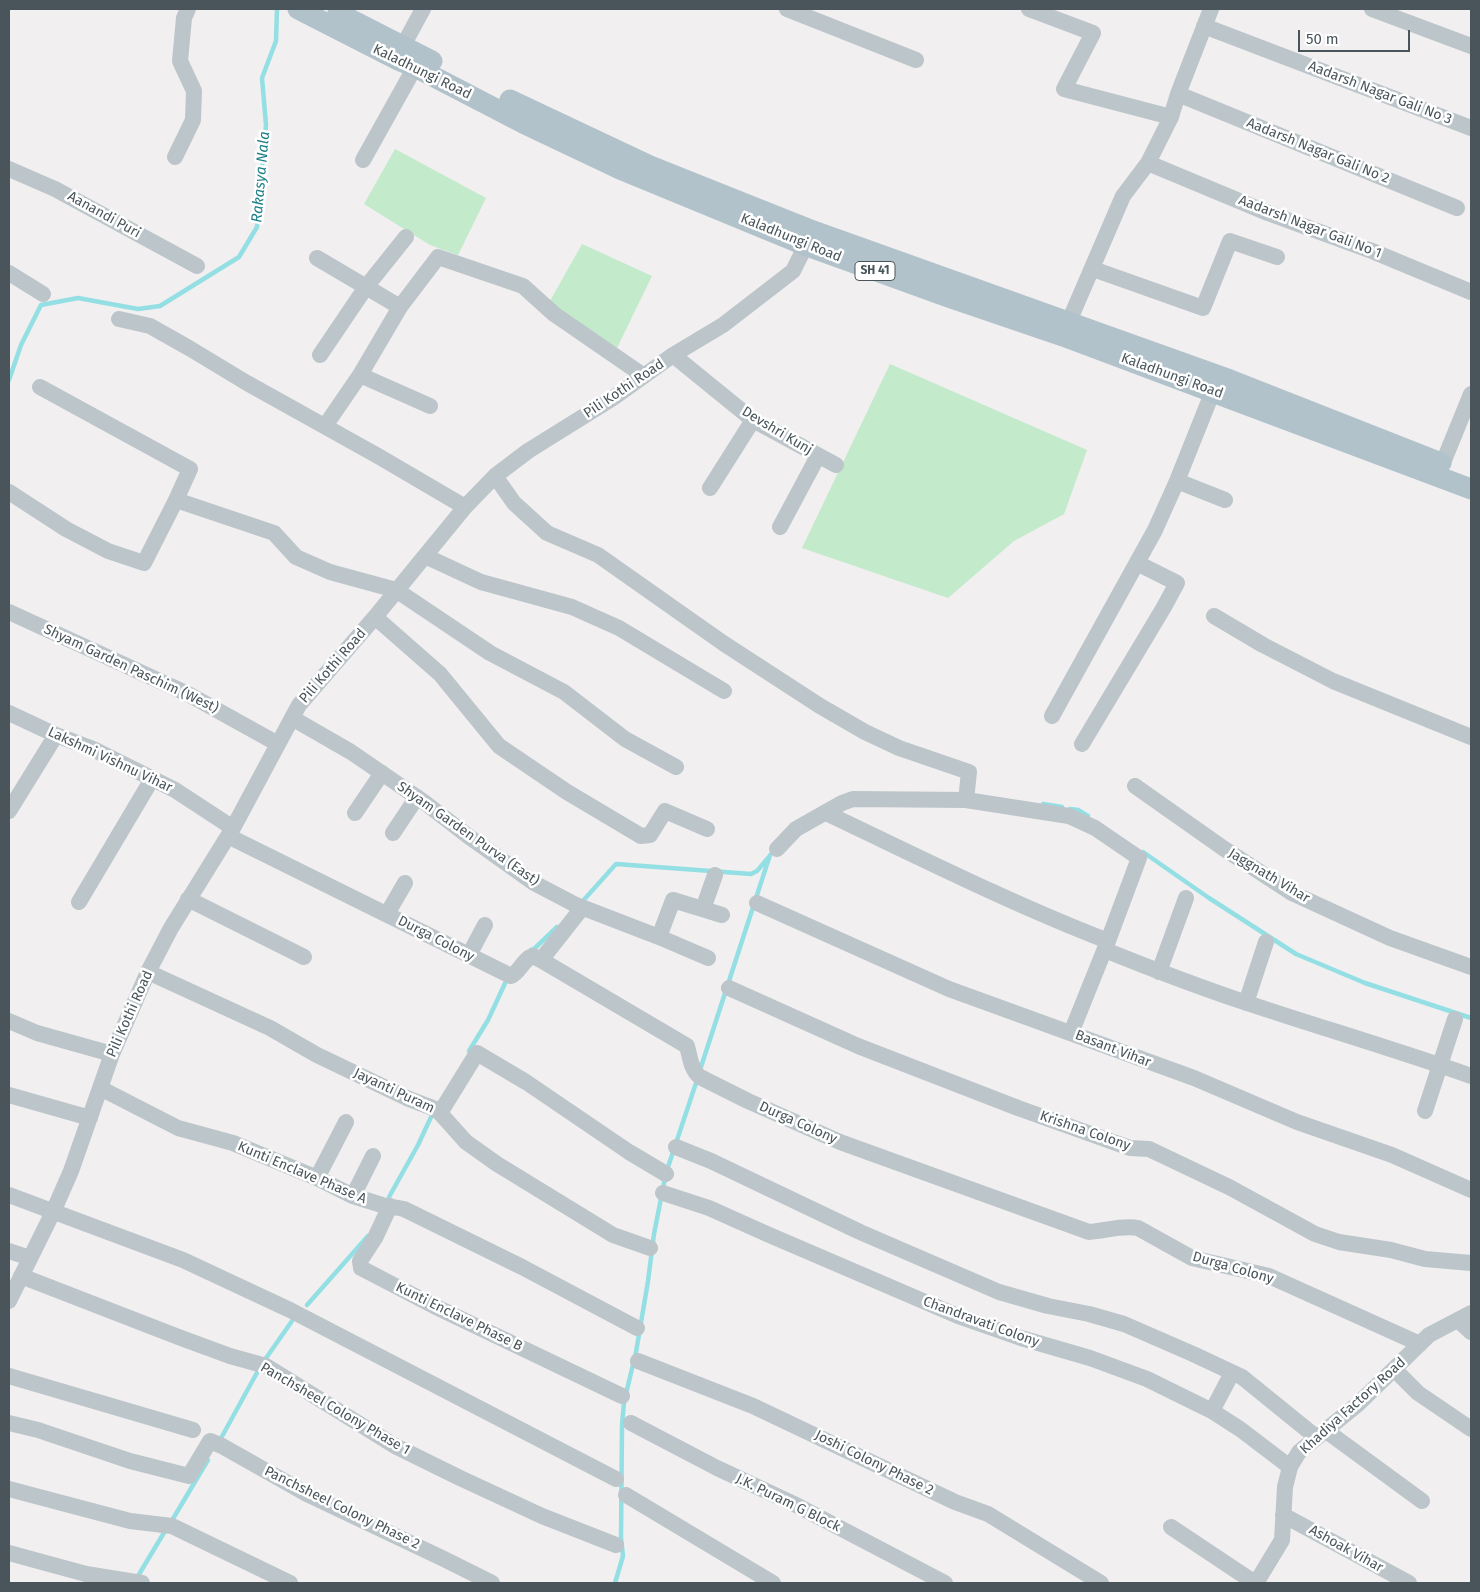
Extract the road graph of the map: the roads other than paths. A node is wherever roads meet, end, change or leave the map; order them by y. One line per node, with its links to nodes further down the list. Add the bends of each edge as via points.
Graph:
1 (188, 9): 16 (street, via 184,18 180,61 194,91 193,120)
2 (298, 9): 11 (main road, Kaladhungi Road / SH 41)
3 (329, 9): 11 (main road, Kaladhungi Road / SH 41)
4 (423, 9): 11 (street)
5 (787, 9): 12 (street)
6 (1029, 9): 14 (street, via 1092,33 1064,90)
7 (1211, 9): 9 (street)
8 (1372, 9): 10 (street)
9 (1204, 26): 13 (street); 15 (street, Aadarsh Nagar Gali No 3)
10 (1471, 46)
11 (404, 57): 17 (street); 22 (main road, Kaladhungi Road / SH 41, via 523,122 620,169)
12 (916, 60)
13 (1178, 94): 14 (street); 20 (street, Aadarsh Nagar Gali No 2)
14 (1171, 117): 18 (street)
15 (1471, 128)
16 (175, 157)
17 (363, 160)
18 (1148, 163): 26 (street, via 1124,196); 29 (street, Aadarsh Nagar Gali No 1)
19 (9, 169): 25 (street, Aanandi Puri, via 55,189)
20 (1457, 208)
21 (406, 237): 28 (street)
22 (810, 239): 33 (main road, Kaladhungi Road / SH 41); 35 (street, Pili Kothi Road, via 793,271 723,325)
23 (1277, 257): 26 (street, via 1230,241 1203,308)
24 (318, 258): 28 (street)
25 (197, 266)
26 (1092, 269): 33 (street)
27 (9, 273): 30 (street)
28 (366, 286): 31 (street); 34 (street)
29 (1471, 292)
30 (43, 294)
31 (400, 307): 36 (street); 37 (street, via 438,257 524,286 554,314)
32 (119, 319): 43 (street, via 150,326)
33 (1066, 328): 39 (main road, Kaladhungi Road / SH 41)
34 (320, 355)
35 (673, 355): 37 (street, Pili Kothi Road); 42 (street, Devshri Kunj)
36 (360, 375): 41 (street); 43 (street)
37 (644, 376): 48 (street, Pili Kothi Road)
38 (40, 387): 53 (street, via 190,469)
39 (1223, 389): 46 (main road, Kaladhungi Road / SH 41); 49 (street)
40 (1471, 394): 46 (street)
41 (430, 406)
42 (752, 420): 44 (street, Devshri Kunj); 50 (street)
43 (325, 426): 55 (street)
44 (818, 456): 45 (street, Devshri Kunj); 56 (street)
45 (836, 465)
46 (1440, 470): 47 (main road, Kaladhungi Road / SH 41); 51 (main road, Kaladhungi Road / SH 41)
47 (1471, 474)
48 (495, 476): 55 (street, Pili Kothi Road); 76 (street, via 514,503 547,533 598,555 820,706 898,748 968,772)
49 (1177, 480): 54 (street); 58 (street)
50 (710, 488)
51 (1471, 489)
52 (9, 492): 53 (street, via 66,529 108,551 144,562)
53 (176, 500): 59 (street, via 274,533 296,557 330,572)
54 (1225, 500)
55 (465, 507): 57 (street, Pili Kothi Road)
56 (780, 528)
57 (424, 556): 59 (street, Pili Kothi Road); 63 (street, via 481,582 572,607 619,628)
58 (1137, 563): 65 (street); 70 (street, via 1177,583)
59 (396, 590): 62 (street, Pili Kothi Road); 71 (street, via 490,653 564,692 625,739)
60 (9, 612): 69 (street, Shyam Garden Paschim (West), via 188,694)
61 (1214, 616): 68 (street, via 1333,680)
62 (375, 617): 66 (street, Pili Kothi Road, via 299,705); 80 (street, via 440,674 499,746 568,792 641,836 650,835 665,811)
63 (724, 691)
64 (9, 713): 67 (street, Lakshmi Vishnu Vihar)
65 (1052, 716)
66 (292, 718): 69 (street, Pili Kothi Road); 72 (street, Shyam Garden Purva (East))
67 (56, 735): 73 (street, Lakshmi Vishnu Vihar, via 93,749); 77 (street)
68 (1471, 737)
69 (278, 744): 81 (street, Pili Kothi Road)
70 (1082, 744)
71 (676, 767)
72 (382, 773): 75 (street, Shyam Garden Purva (East)); 78 (street)
73 (152, 779): 81 (street, Lakshmi Vishnu Vihar, via 175,790); 88 (street)
74 (1135, 786): 102 (street, Jaggnath Vihar, via 1292,893 1390,938)
75 (417, 797): 82 (street); 90 (street, Shyam Garden Purva (East), via 534,882)
76 (966, 800): 79 (street, via 853,799); 97 (street, via 1068,816 1095,828 1138,858)
77 (9, 811)
78 (354, 813)
79 (826, 814): 83 (street, via 796,829); 97 (street)
80 (706, 829)
81 (230, 832): 87 (street, Pili Kothi Road); 92 (street, Durga Colony)
82 (393, 833)
83 (777, 849)
84 (715, 875): 91 (street)
85 (405, 882): 92 (street)
86 (1186, 898): 104 (street)
87 (188, 899): 99 (street); 103 (street, Pili Kothi Road)
88 (79, 902)
89 (757, 903): 109 (street, Basant Vihar, via 949,989)
90 (582, 908): 95 (street, Shyam Garden Purva (East)); 101 (street)
91 (703, 909): 93 (street); 95 (street, via 673,900)
92 (388, 914): 98 (street, Durga Colony)
93 (722, 915)
94 (485, 925): 98 (street)
95 (659, 937): 100 (street, Shyam Garden Purva (East))
96 (1266, 942): 106 (street)
97 (1106, 946): 104 (street); 109 (street)
98 (468, 955): 101 (street, Durga Colony, via 511,976 529,958 533,956)
99 (304, 957)
100 (708, 958)
101 (541, 960): 138 (street, Durga Colony, via 687,1046 693,1067 700,1077 832,1138 1089,1232 1129,1226 1138,1228 1192,1258 1269,1276)
102 (1471, 967)
103 (148, 972): 110 (street, Pili Kothi Road); 116 (street, Jayanti Puram, via 270,1028 317,1055)
104 (1159, 972): 106 (street)
105 (729, 988): 132 (street, Krishna Colony, via 858,1046 1018,1108 1130,1148 1149,1149 1229,1187 1315,1234 1425,1259)
106 (1246, 1002): 111 (street)
107 (1455, 1019): 111 (street)
108 (9, 1021): 110 (street, via 37,1033)
109 (1071, 1033): 123 (street, Basant Vihar, via 1194,1078 1296,1122 1392,1155)
110 (112, 1054): 113 (street, Pili Kothi Road)
111 (1439, 1065): 112 (street); 115 (street)
112 (1471, 1076)
113 (100, 1088): 117 (street, Pili Kothi Road); 122 (street, Kunti Enclave Phase A, via 178,1128 233,1143)
114 (9, 1095): 117 (street)
115 (1425, 1111)
116 (440, 1113): 121 (street, via 477,1053); 129 (street, Jayanti Puram, via 466,1142 497,1164 614,1235)
117 (90, 1118): 128 (street, Pili Kothi Road)
118 (346, 1122): 122 (street)
119 (676, 1147): 141 (street, via 999,1292 1124,1324)
120 (373, 1156): 126 (street)
121 (666, 1174)
122 (318, 1178): 126 (street, Kunti Enclave Phase A)
123 (1471, 1190)
124 (663, 1193): 144 (street, Chandravati Colony, via 709,1208 958,1316 1147,1379)
125 (9, 1195): 128 (street)
126 (353, 1196): 127 (street, Kunti Enclave Phase A)
127 (390, 1206): 136 (street, Kunti Enclave Phase A, via 404,1209); 143 (street, Kunti Enclave Phase B, via 376,1238 360,1261 361,1268)
128 (53, 1212): 131 (street, Pili Kothi Road); 151 (street, via 184,1260)
129 (650, 1248)
130 (9, 1251): 131 (street)
131 (30, 1258): 133 (street, Pili Kothi Road)
132 (1471, 1263)
133 (21, 1276): 134 (street, Pili Kothi Road); 157 (street, Panchsheel Colony Phase 1, via 190,1341 266,1366 395,1446 542,1516)
134 (9, 1301)
135 (1465, 1316): 137 (street); 138 (street, Khadiya Factory Road, via 1429,1335)
136 (637, 1328)
137 (1471, 1332)
138 (1420, 1344): 140 (street, Khadiya Factory Road)
139 (638, 1361): 164 (street, Joshi Colony Phase 2, via 753,1406 955,1502 988,1514)
140 (1395, 1370): 147 (street, via 1418,1393); 149 (street, Khadiya Factory Road)
141 (1232, 1373): 144 (street); 149 (street)
142 (9, 1376): 148 (street)
143 (622, 1396)
144 (1212, 1411): 150 (street, Chandravati Colony)
145 (9, 1423): 161 (street, Panchsheel Colony Phase 2, via 189,1476 210,1441 307,1494)
146 (631, 1423): 163 (street, J.K. Puram G Block)
147 (1471, 1429)
148 (193, 1430)
149 (1320, 1434): 150 (street, Khadiya Factory Road, via 1299,1452); 154 (street)
150 (1290, 1467): 155 (street, Khadiya Factory Road)
151 (616, 1479)
152 (9, 1490): 160 (street, via 130,1521 172,1526)
153 (626, 1495): 162 (street)
154 (1422, 1501)
155 (1284, 1514): 165 (street, Khadiya Factory Road, via 1282,1540); 166 (street, Ashoak Vihar)
156 (1171, 1527): 165 (street)
157 (616, 1545)
158 (9, 1553): 159 (street, via 86,1574)
159 (142, 1583)
160 (290, 1583)
161 (492, 1583)
162 (773, 1583)
163 (945, 1583)
164 (1101, 1583)
165 (1256, 1583)
166 (1409, 1583)

